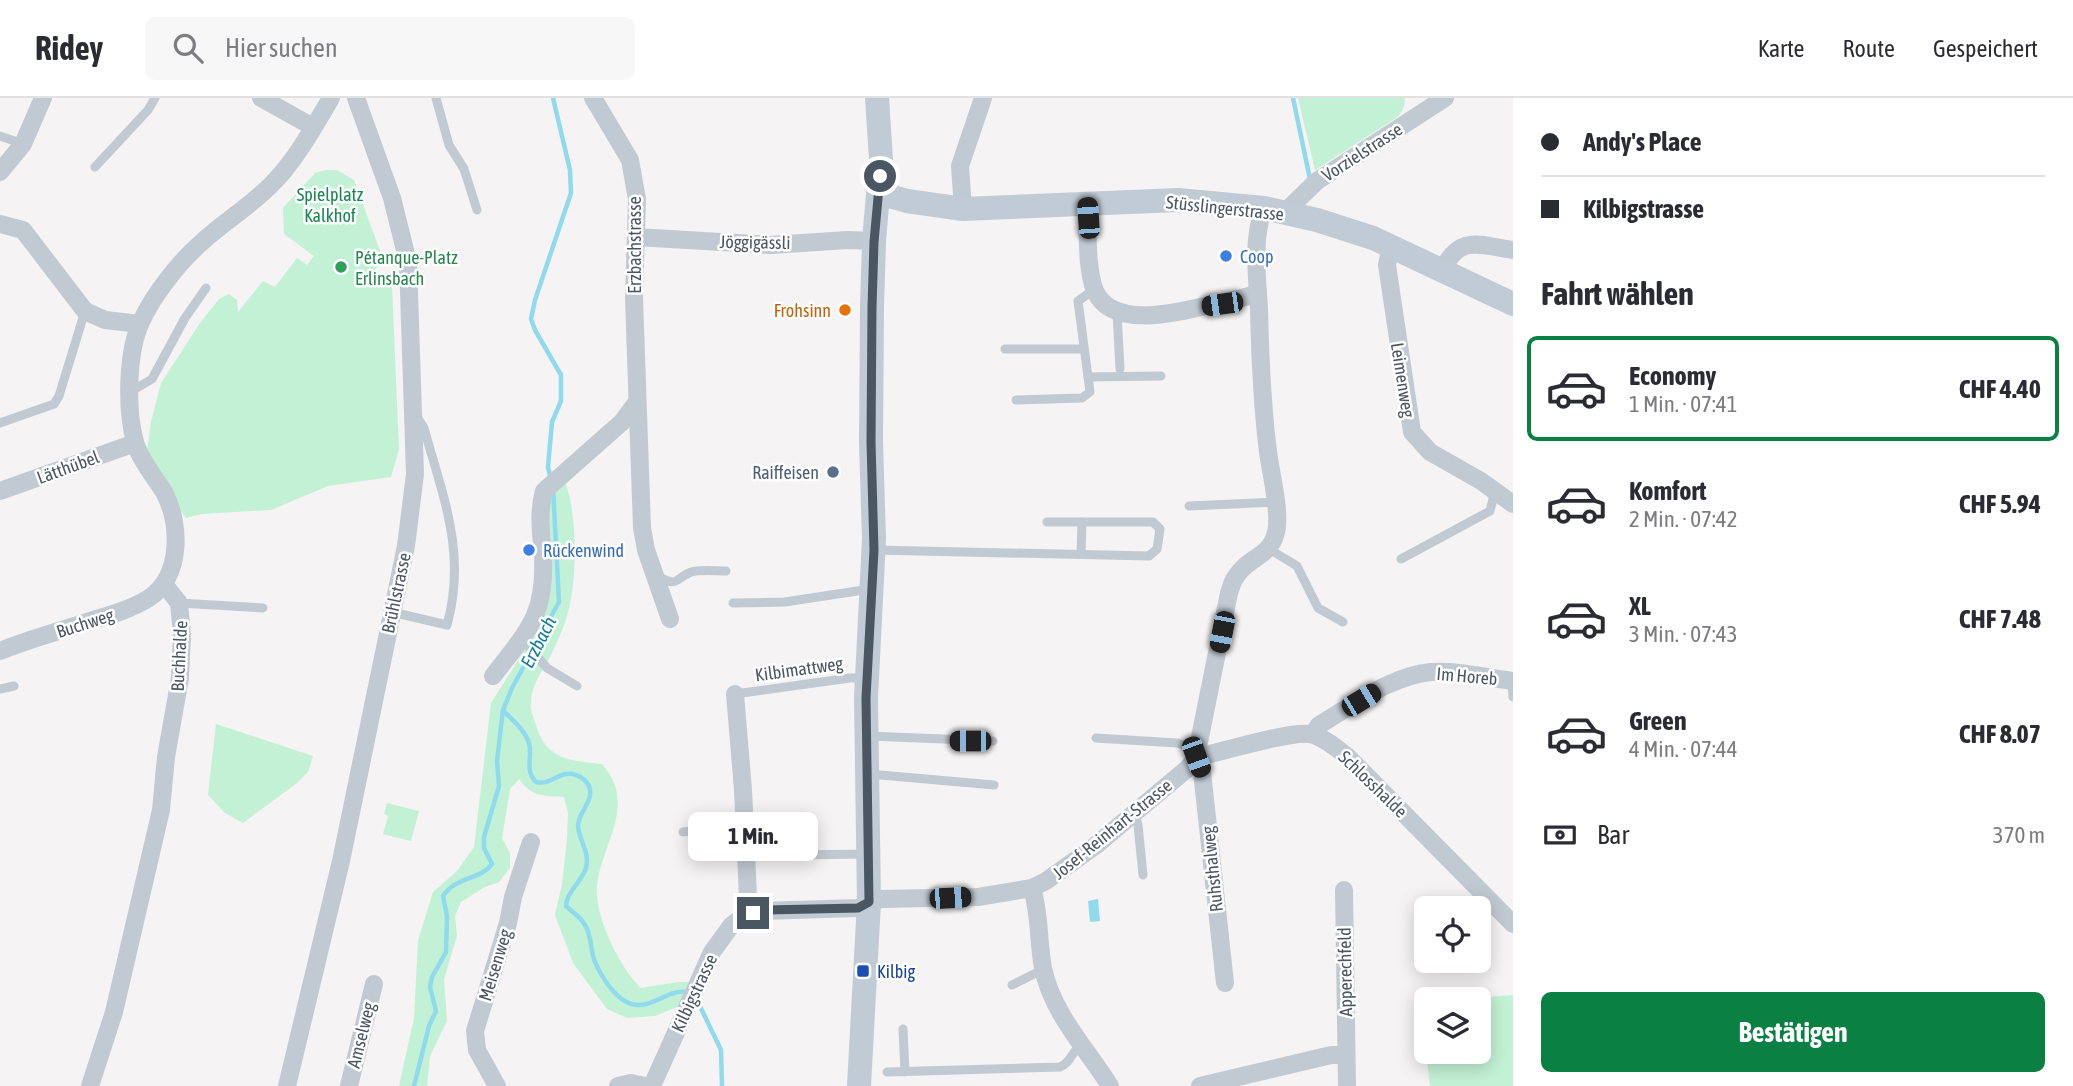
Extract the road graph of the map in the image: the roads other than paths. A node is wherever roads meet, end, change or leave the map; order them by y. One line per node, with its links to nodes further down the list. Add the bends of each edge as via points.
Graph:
1 (43, 98): 14 (street)
2 (155, 98): 15 (lane)
3 (261, 98): 12 (street)
4 (331, 98): 12 (street)
5 (356, 98): 43 (street, Brühlstrasse, via 392,198 408,262)
6 (436, 98): 20 (lane, via 449,145 464,169)
7 (593, 98): 23 (street, Erzbachstrasse, via 630,160)
8 (877, 98): 17 (main road)
9 (983, 98): 19 (street, via 960,166)
10 (1445, 98): 11 (street, Vorzielstrasse)
11 (1420, 105): 21 (street, Vorzielstrasse)
12 (313, 127): 34 (street, via 269,187 199,244 160,290)
13 (0, 136): 14 (lane)
14 (23, 144): 16 (street)
15 (95, 167)
16 (0, 172)
17 (879, 193): 19 (main road, Stüsslingerstrasse); 24 (main road)
18 (1087, 204): 19 (main road, Stüsslingerstrasse); 21 (main road, Stüsslingerstrasse, via 1178,200); 29 (street)
19 (963, 209)
20 (477, 210)
21 (1274, 210): 25 (main road, Stüsslingerstrasse); 30 (street, via 1259,222)
22 (0, 224): 32 (street, via 23,230)
23 (636, 237): 24 (street, Jöggigässli, via 771,245); 42 (street, Erzbachstrasse)
24 (874, 242): 54 (main road)
25 (1391, 245): 27 (main road, Stüsslingerstrasse); 47 (street, Leimenweg, via 1387,265 1412,432 1430,452)
26 (1513, 250): 27 (street, via 1460,246)
27 (1442, 271): 31 (main road, Stüsslingerstrasse)
28 (206, 288): 40 (lane, via 152,379)
29 (1095, 289): 33 (street); 36 (lane, via 1078,301)
30 (1258, 293): 33 (street, via 1237,302 1163,315); 48 (street, via 1264,421)
31 (1513, 304)
32 (85, 311): 34 (street, via 105,320); 44 (lane, via 54,404)
33 (1117, 312): 37 (lane)
34 (140, 324): 40 (street, via 131,357)
35 (1005, 349): 36 (lane)
36 (1084, 349): 39 (lane)
37 (1120, 369)
38 (1161, 376): 39 (lane)
39 (1088, 377): 41 (lane, via 1090,392 1082,398)
40 (130, 392): 45 (street)
41 (1016, 400)
42 (637, 402): 58 (street, Erzbachstrasse, via 642,528); 67 (street, via 622,422 544,491 540,505 543,593)
43 (414, 411): 64 (street, Brühlstrasse, via 413,500); 64 (lane, via 424,428 452,530 456,563 453,602 447,625)
44 (0, 423)
45 (135, 443): 46 (street, Lätthübel); 59 (street, via 172,514 175,556)
46 (0, 491)
47 (1495, 491): 49 (street, Leimenweg); 56 (lane, via 1490,511)
48 (1275, 502): 50 (lane); 53 (street, via 1277,524)
49 (1513, 503)
50 (1189, 506)
51 (1082, 522): 52 (lane); 55 (lane); 55 (lane, via 1153,522 1160,529 1157,549 1149,555)
52 (1047, 523)
53 (1269, 549): 66 (lane, via 1297,566 1318,608); 81 (street, via 1235,577 1229,593)
54 (874, 550): 55 (lane); 60 (main road)
55 (1081, 554)
56 (1401, 559)
57 (726, 571): 58 (lane, via 692,572 673,582)
58 (654, 574): 65 (street, Erzbachstrasse)
59 (164, 584): 61 (street, Buchhalde); 68 (street, Buchweg, via 143,601 118,612)
60 (872, 589): 62 (lane, via 785,602); 70 (main road)
61 (179, 603): 63 (lane); 105 (street, Buchhalde, via 182,660 159,823 114,1012)
62 (733, 603)
63 (263, 608)
64 (392, 612): 106 (street, Brühlstrasse, via 341,861)
65 (670, 619)
66 (1343, 622)
67 (525, 643): 69 (street); 73 (lane, via 547,668)
68 (0, 651)
69 (493, 676)
70 (867, 678): 75 (lane, Kilbimattweg); 78 (main road)
71 (1513, 681): 76 (lane); 77 (street, Im Horeb, via 1432,672 1409,677 1319,725)
72 (14, 686): 74 (lane)
73 (577, 686)
74 (0, 689)
75 (735, 694): 85 (street)
76 (1513, 697)
77 (1313, 734): 81 (street, via 1304,732); 95 (street, Schlosshalde, via 1350,759)
78 (867, 736): 80 (lane); 82 (main road)
79 (1096, 738): 81 (lane, via 1177,743 1192,748)
80 (993, 741)
81 (1196, 757): 84 (street, Josef-Reinhart-Strasse); 97 (street, Ruhsthalweg, via 1202,772)
82 (867, 774): 83 (lane); 89 (main road)
83 (994, 785)
84 (1134, 813): 90 (lane); 91 (street, Josef-Reinhart-Strasse)
85 (745, 825): 86 (lane); 94 (street, via 748,897)
86 (683, 832)
87 (531, 842): 108 (street, Meisenweg, via 475,1031 477,1050)
88 (795, 855): 89 (lane)
89 (868, 855): 93 (main road)
90 (1143, 874)
91 (1032, 888): 93 (street, Josef-Reinhart-Strasse, via 978,897); 96 (street)
92 (1344, 890): 102 (street, Apperechfeld)
93 (869, 902): 94 (street, via 858,908); 112 (main road)
94 (753, 913): 111 (street, Kilbigstrasse, via 731,926 712,952)
95 (1513, 924)
96 (1044, 969): 99 (lane); 101 (street, via 1054,999)
97 (1225, 983)
98 (374, 984): 107 (street, Amselweg)
99 (1012, 985)
100 (903, 1029): 104 (lane)
101 (1081, 1045): 104 (lane, via 1060,1067); 113 (street)
102 (1346, 1055): 114 (street); 115 (street, Apperechfeld)
103 (887, 1072): 104 (lane)
104 (905, 1072)
105 (90, 1086)
106 (287, 1086)
107 (349, 1086)
108 (497, 1086)
109 (618, 1086): 110 (street)
110 (645, 1086)
111 (652, 1086)
112 (859, 1086)
113 (1110, 1086)
114 (1200, 1086)
115 (1347, 1086)

